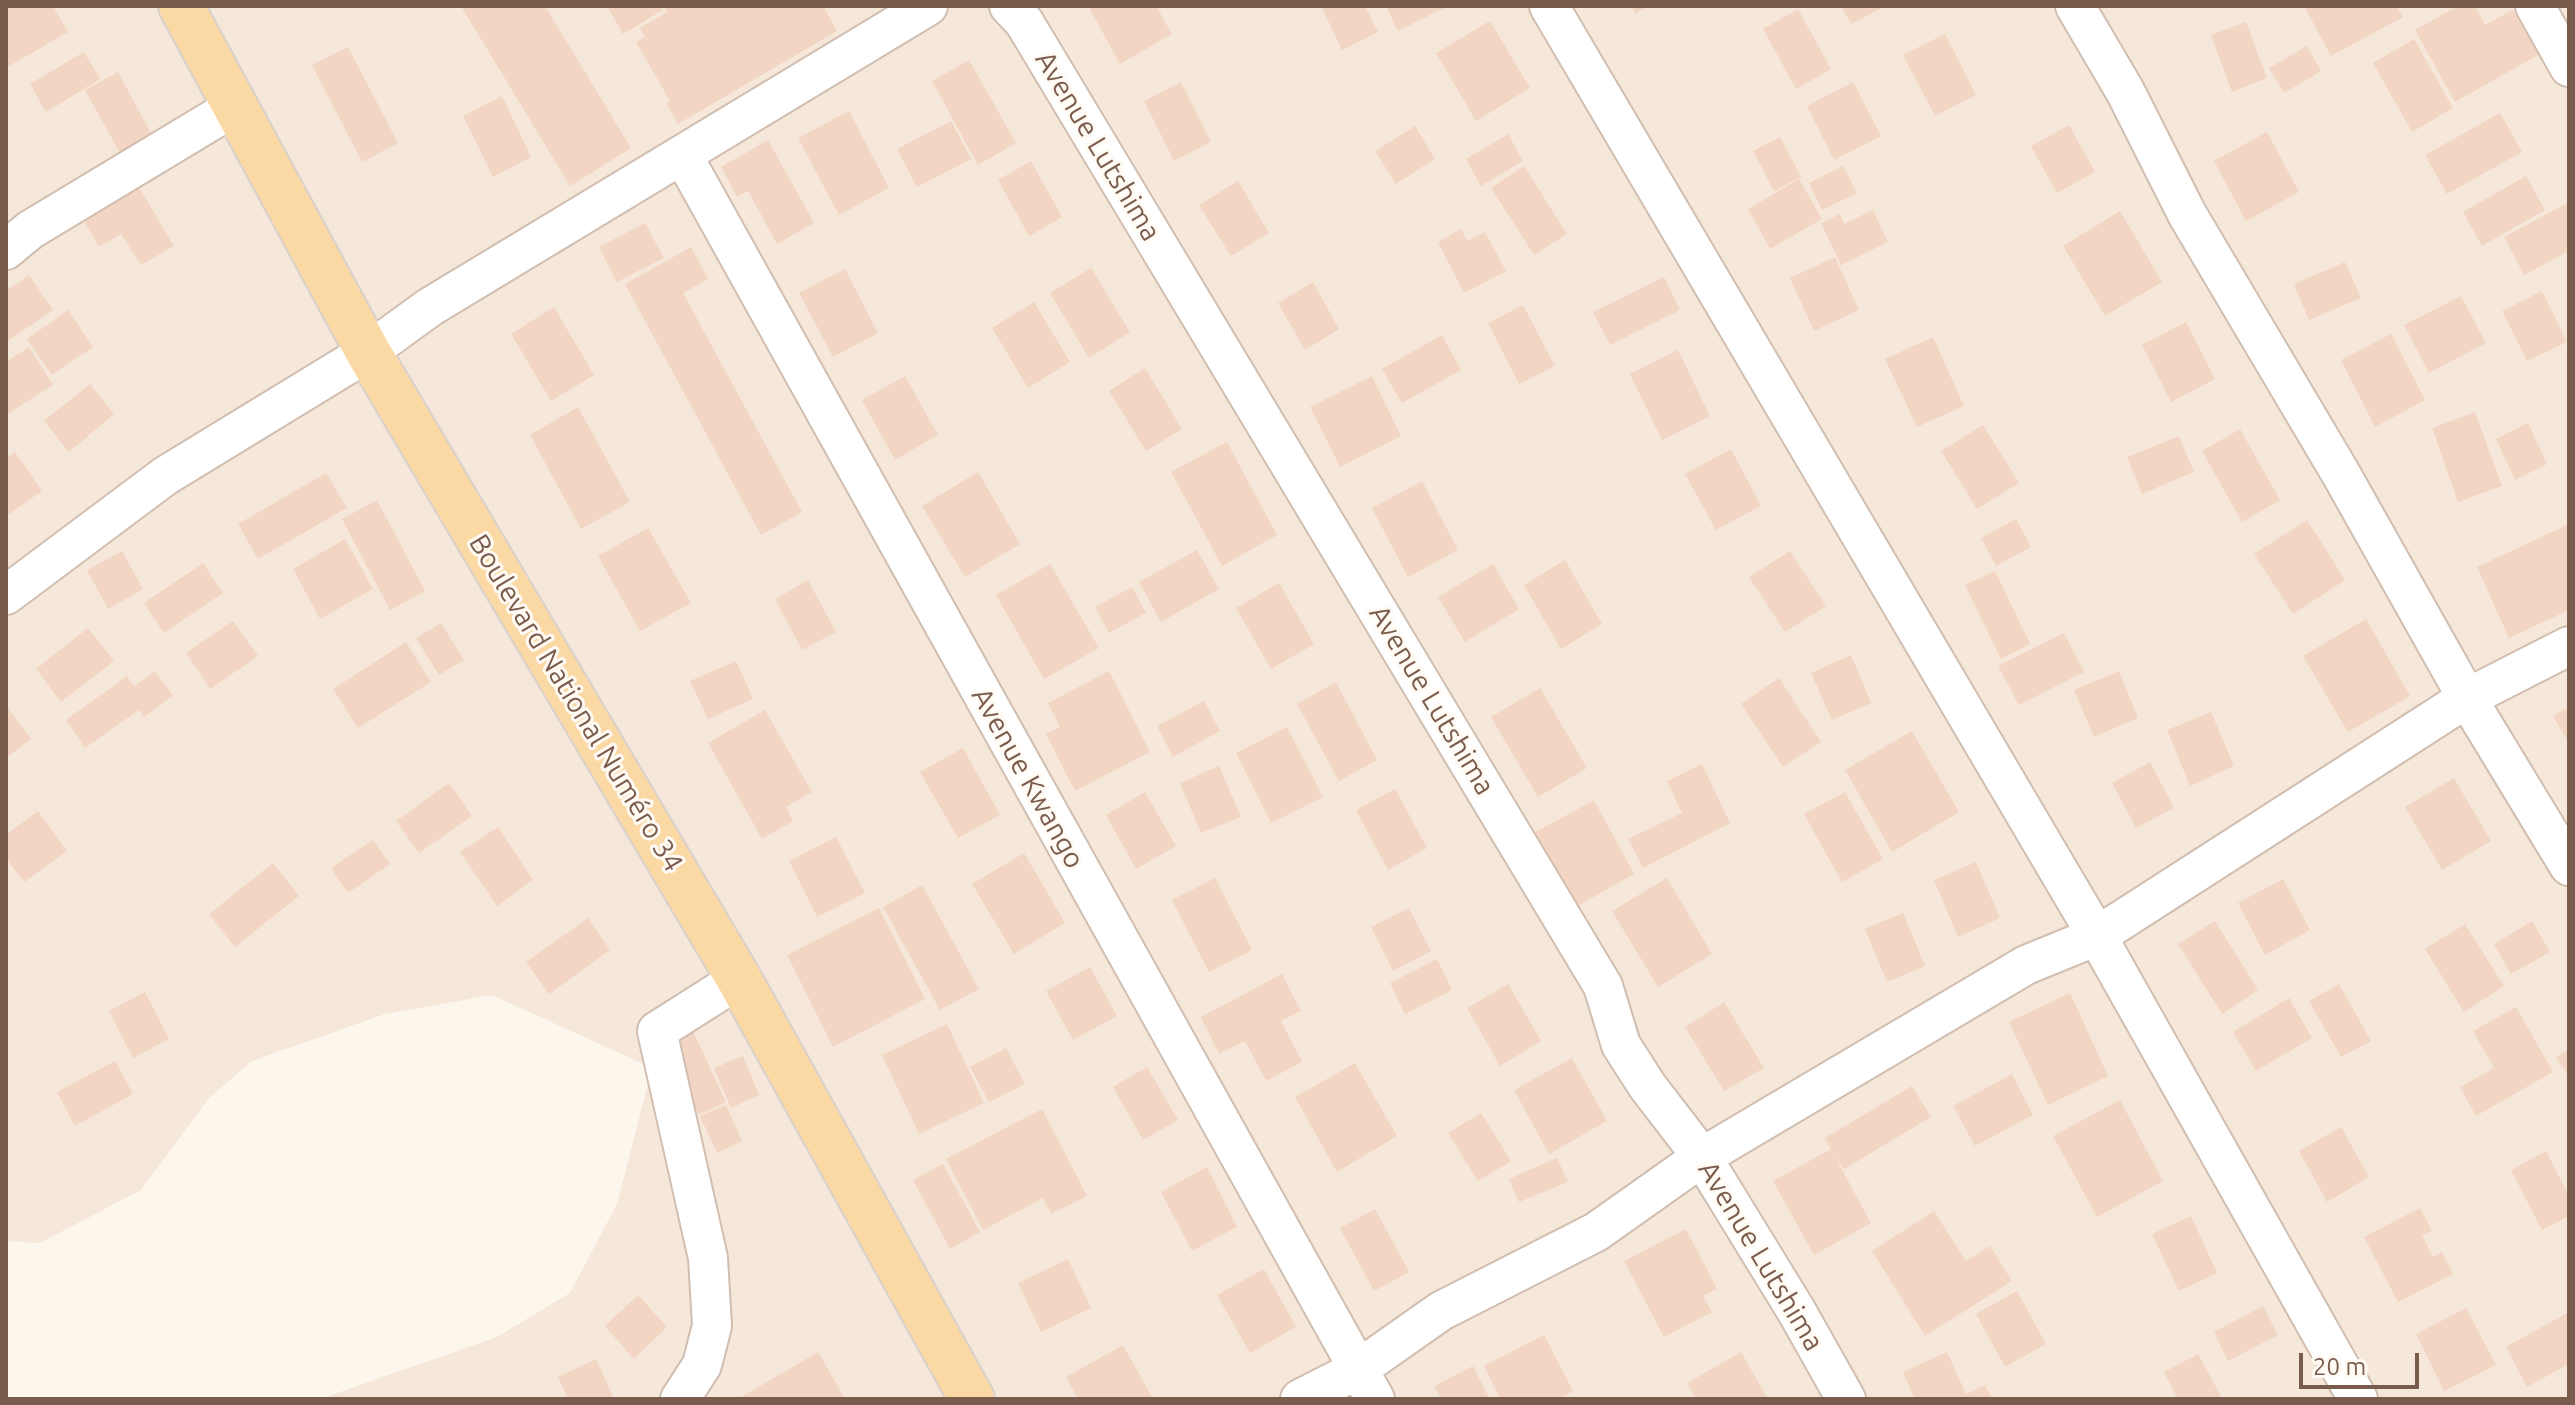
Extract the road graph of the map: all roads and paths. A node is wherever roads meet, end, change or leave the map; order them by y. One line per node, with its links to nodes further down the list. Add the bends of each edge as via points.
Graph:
1 (181, 6): 8 (main road, Boulevard National Numéro 34)
2 (928, 6): 9 (street)
3 (1009, 6): 18 (street, Avenue Lutshima, via 1024,22 1603,986 1621,1045)
4 (1549, 6): 16 (street)
5 (2075, 6): 14 (street, via 2187,214)
6 (2535, 6): 7 (street)
7 (2569, 67)
8 (234, 107): 10 (street, via 30,230); 11 (main road, Boulevard National Numéro 34)
9 (683, 156): 11 (street, via 430,307); 19 (street, Avenue Kwango)
10 (6, 250)
11 (368, 352): 12 (street, via 165,476); 17 (main road, Boulevard National Numéro 34)
12 (6, 595)
13 (2569, 646): 14 (street)
14 (2467, 698): 15 (street); 16 (street)
15 (2569, 866)
16 (2097, 936): 18 (street, via 2026,965); 24 (street)
17 (739, 979): 20 (street, via 657,1031 710,1286 712,1326 702,1365); 21 (main road, Boulevard National Numéro 34)
18 (1702, 1157): 19 (street, via 1596,1232 1441,1311); 23 (street, Avenue Lutshima)
19 (1366, 1384): 22 (street)
20 (680, 1399)
21 (972, 1399)
22 (1300, 1399)
23 (1846, 1399)
24 (2358, 1399)

